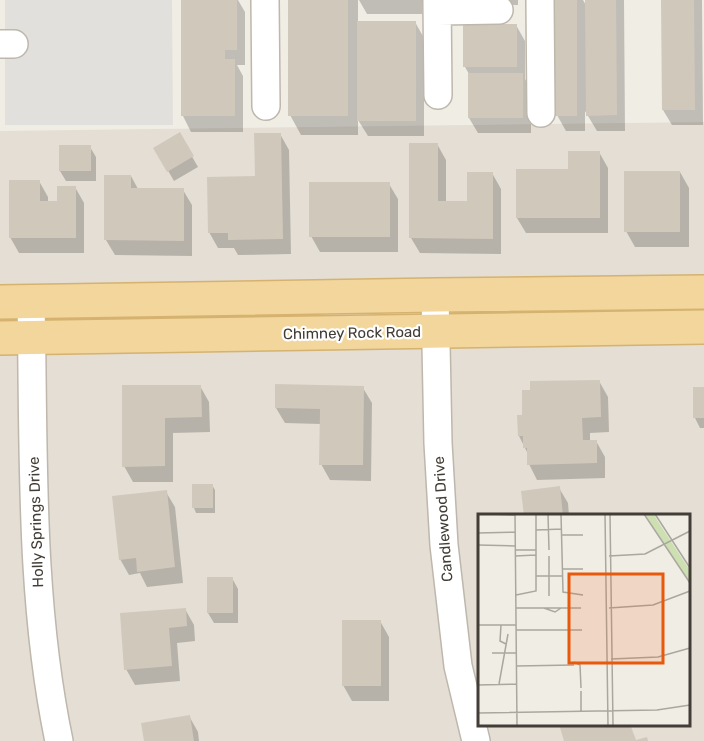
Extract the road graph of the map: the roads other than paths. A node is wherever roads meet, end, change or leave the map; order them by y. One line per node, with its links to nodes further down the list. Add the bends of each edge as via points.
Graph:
1 (265, 0): 6 (street)
2 (540, 0): 7 (street)
3 (437, 5): 4 (street); 5 (street)
4 (499, 10)
5 (438, 95)
6 (266, 106)
7 (541, 113)
8 (704, 292): 9 (main road)
9 (435, 294): 10 (main road); 12 (street, Candlewood Drive)
10 (15, 302): 13 (street, Holly Springs Drive)
11 (704, 327): 12 (main road, Chimney Rock Road)
12 (436, 332): 13 (main road, Chimney Rock Road); 15 (street, Candlewood Drive, via 444,545 458,666)
13 (16, 338): 14 (street, Holly Springs Drive, via 36,564 51,704)
14 (59, 741)
15 (476, 741)

